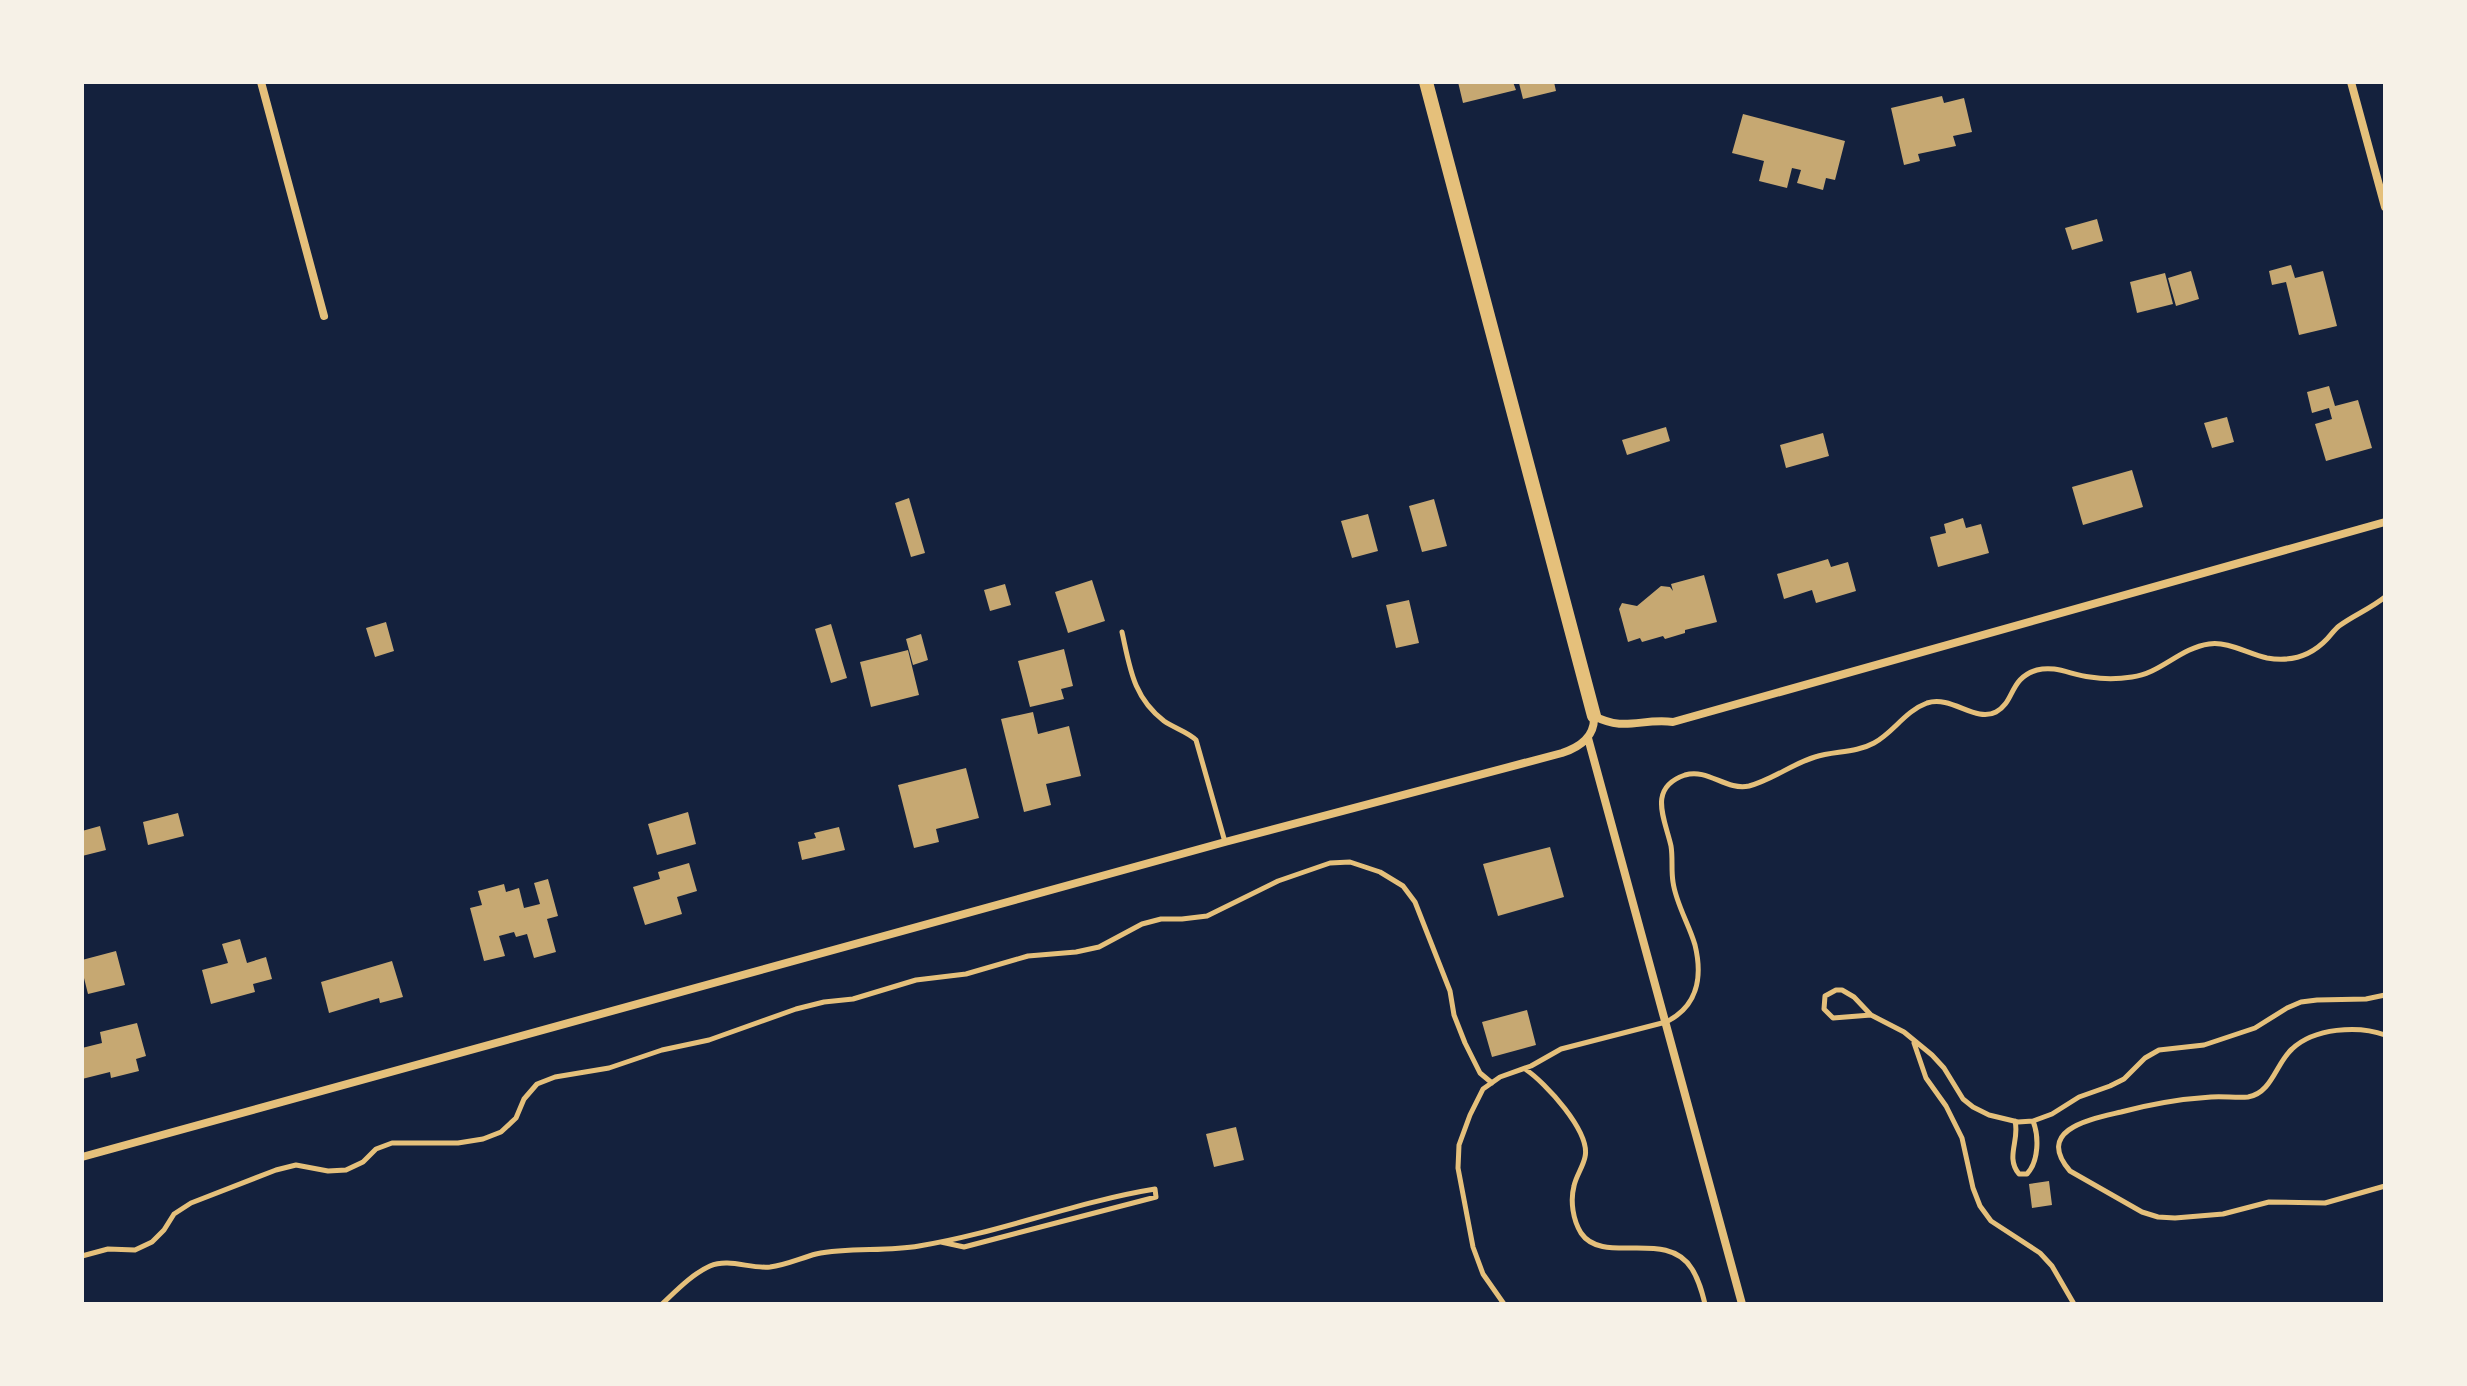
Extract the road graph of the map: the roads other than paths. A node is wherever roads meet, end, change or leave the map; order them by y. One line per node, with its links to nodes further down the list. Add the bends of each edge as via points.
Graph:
1 (261, 82): 5 (street)
2 (1426, 82): 9 (street)
3 (2351, 82): 4 (street)
4 (2385, 207)
5 (324, 316)
6 (2385, 522): 9 (street, via 1673,722 1630,726)
7 (2385, 597): 14 (lane, via 2296,659 2210,643 2133,677 2092,678 2053,668 2034,671 2017,680 2005,705 1994,713 1980,714 1952,702 1923,704 1875,743 1815,757 1747,787 1728,786 1699,773 1668,785 1661,814 1672,850 1673,883 1695,946 1697,978 1694,997 1681,1014)
8 (1122, 632): 11 (lane, via 1142,699 1156,715 1196,740)
9 (1594, 716): 10 (street)
10 (1588, 738): 11 (street, via 1562,753); 14 (street)
11 (1225, 842): 21 (street)
12 (2385, 995): 20 (lane, via 2301,1002 2255,1028 2204,1045 2159,1050 2124,1079)
13 (1871, 1015): 13 (lane, via 1833,1018 1824,1009 1825,996 1842,990); 16 (lane)
14 (1666, 1022): 17 (lane, via 1561,1049); 28 (street)
15 (2385, 1035): 22 (lane, via 2357,1029 2313,1037 2293,1047 2263,1090 2250,1097 2166,1101 2094,1117 2076,1124 2058,1148 2070,1171 2158,1217 2200,1217 2269,1202 2325,1203)
16 (1909, 1036): 19 (lane, via 1944,1068 1963,1099 1989,1115); 29 (lane, via 1926,1078 1958,1130 1980,1206 1991,1221 2040,1253)
17 (1523, 1068): 18 (lane); 27 (lane, via 1562,1103 1585,1142 1573,1205 1584,1237 1597,1246 1659,1248 1674,1254 1691,1266)
18 (1492, 1083): 24 (lane, via 1480,1073 1465,1043 1415,902 1403,886 1380,872 1350,862 1330,863 1278,881 1207,916 1142,924 1099,947 1048,952 966,974 916,980 796,1009 609,1068 555,1077 537,1084 501,1132 483,1139 392,1143 346,1170 296,1165 276,1170 191,1203 174,1214 152,1242 135,1250 108,1249); 26 (lane, via 1483,1089 1470,1115 1459,1145 1458,1168 1473,1247 1483,1274)
19 (2015, 1121): 20 (lane); 20 (lane, via 2018,1133 2012,1155 2019,1174 2027,1174 2037,1159)
20 (2033, 1121)
21 (82, 1157)
22 (2385, 1186)
23 (941, 1242): 23 (lane, via 964,1247 989,1241 1142,1202 1156,1197 1155,1189); 25 (lane, via 816,1254 768,1267 723,1263 690,1279)
24 (82, 1256)
25 (662, 1304)
26 (1504, 1304)
27 (1705, 1304)
28 (1742, 1304)
29 (2074, 1304)

